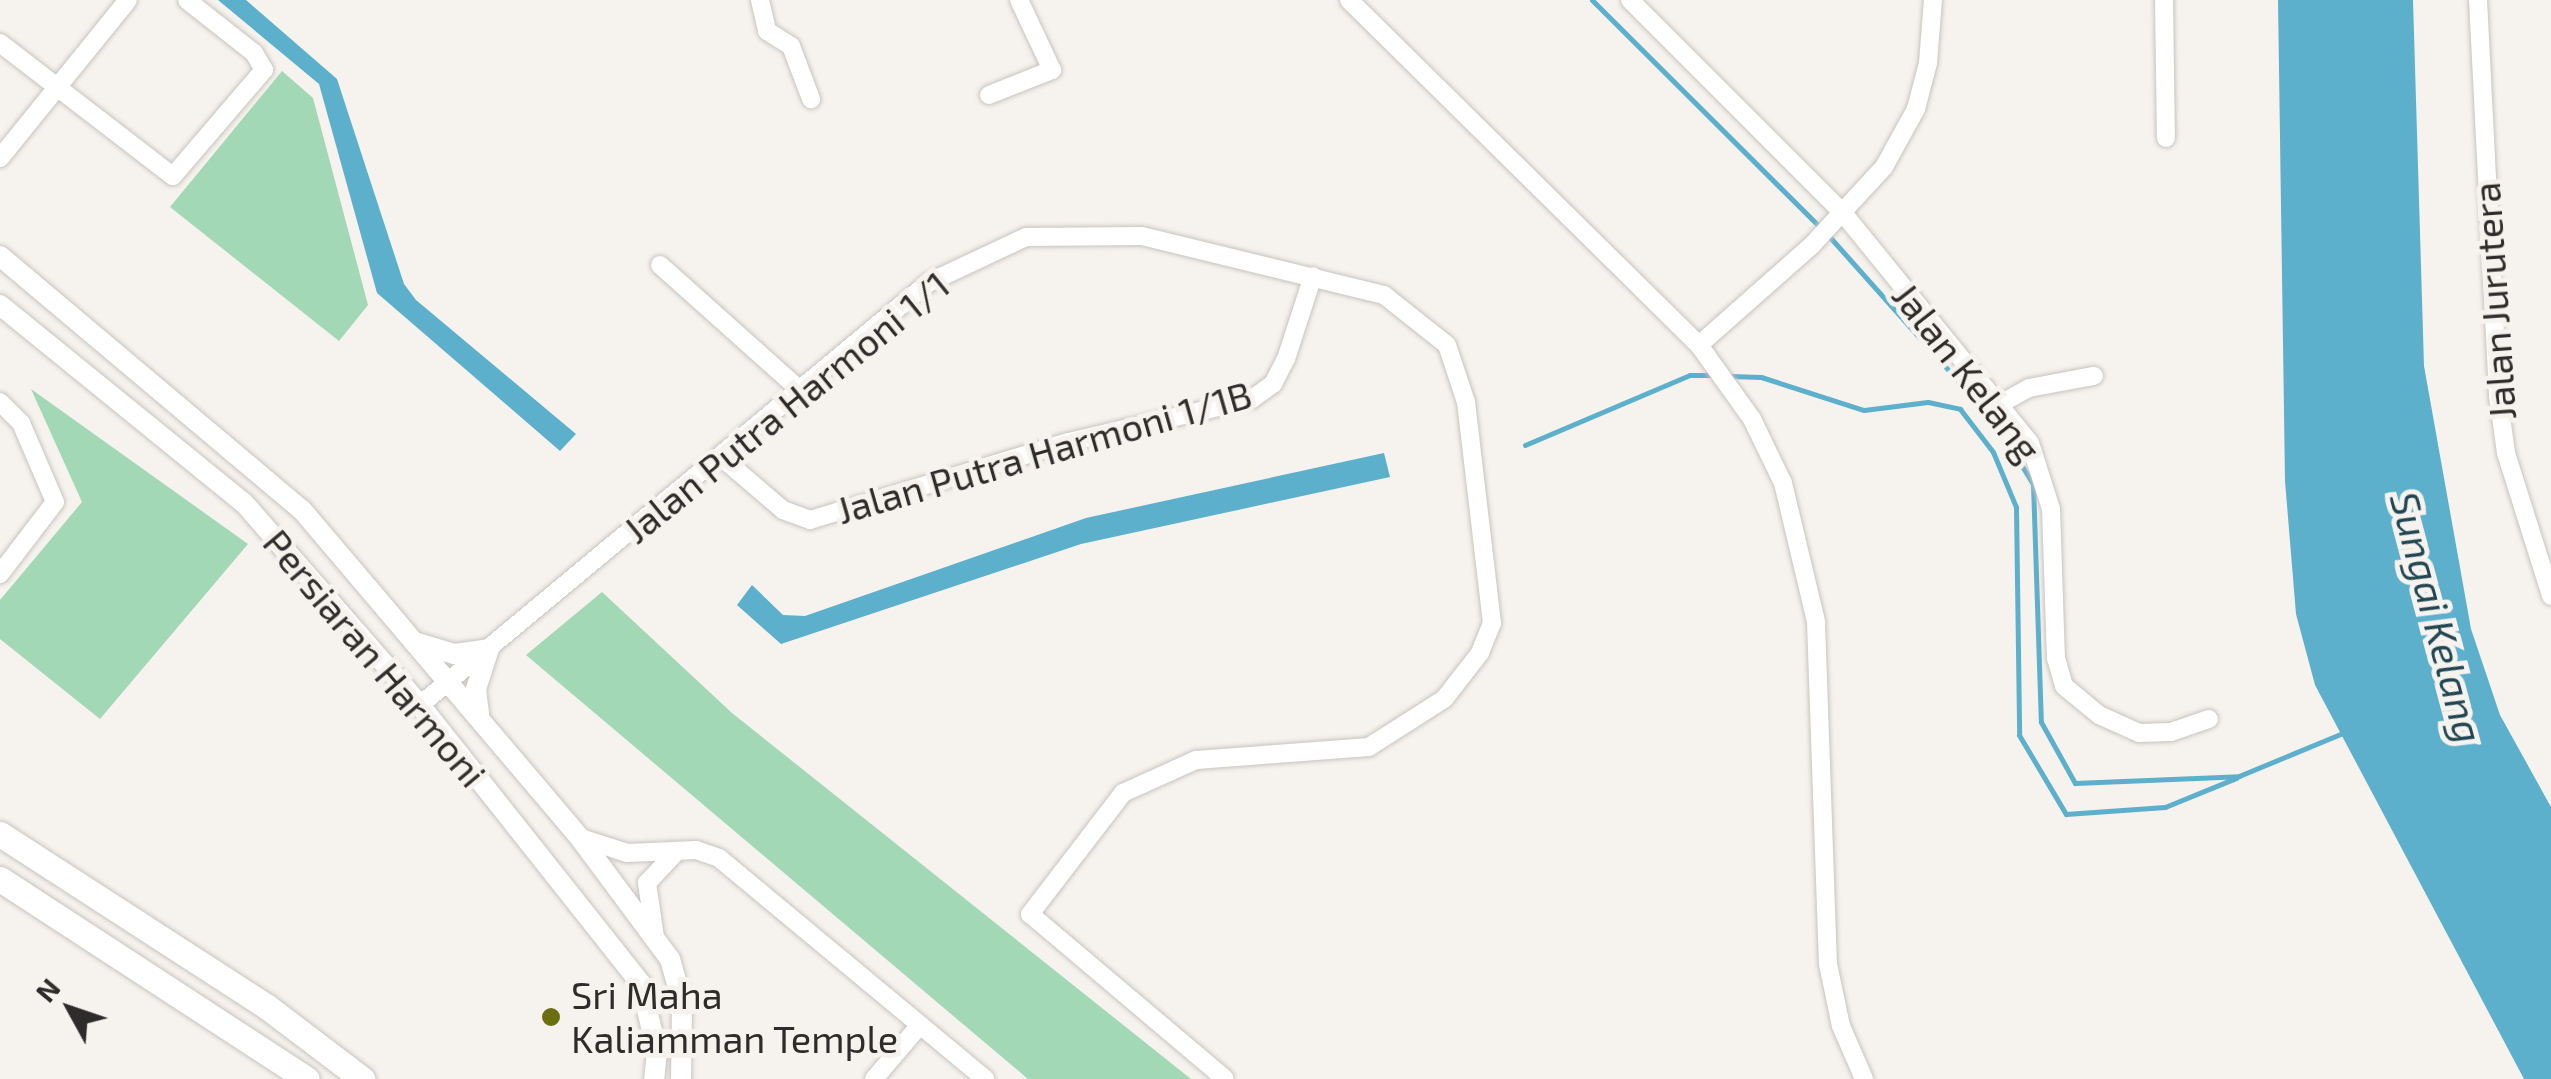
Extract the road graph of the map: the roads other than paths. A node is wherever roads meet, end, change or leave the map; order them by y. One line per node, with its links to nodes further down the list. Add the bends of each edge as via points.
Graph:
1 (128, 0): 11 (street)
2 (187, 0): 11 (street, via 254,54 264,70 179,173 164,175)
3 (760, 0): 13 (street, via 767,31 789,43)
4 (1018, 0): 12 (street, via 1052,70)
5 (1348, 0): 21 (street)
6 (1630, 0): 16 (street, Jalan Kelang)
7 (1933, 0): 16 (street, via 1916,109 1884,167)
8 (2164, 0): 14 (street)
9 (2478, 0): 28 (street, Jalan Jurutera, via 2498,395 2506,453)
10 (0, 42): 11 (street)
11 (56, 88): 15 (street)
12 (989, 95)
13 (811, 99)
14 (2166, 138)
15 (0, 158)
16 (1838, 218): 21 (street); 25 (street, Jalan Kelang)
17 (0, 256): 29 (main road, Persiaran Harmoni, via 302,510)
18 (660, 265): 23 (street)
19 (1312, 276): 23 (street, Jalan Putra Harmoni 1/1, via 1142,236 1026,237 928,283); 26 (street, Jalan Putra Harmoni 1/1B, via 1286,359 1273,384 1252,400 1069,442 810,520 783,510); 47 (street, Jalan Putra Harmoni 1/1, via 1384,295 1447,346 1466,402 1492,623 1480,653 1444,699 1368,748 1196,760 1123,794 1030,914)
20 (0, 304): 32 (main road, Persiaran Harmoni, via 244,503)
21 (1699, 345): 48 (street, via 1722,373 1783,483 1816,622 1828,964 1841,1026)
22 (2094, 376): 25 (street, via 2028,388)
23 (800, 390): 26 (street, Jalan Putra Harmoni 1/1)
24 (0, 402): 27 (street, via 21,423 42,465 53,512)
25 (2000, 404): 34 (street, Jalan Kelang, via 2043,470 2051,509 2056,658 2064,686 2098,715 2140,733 2171,732)
26 (721, 457): 30 (street, Jalan Putra Harmoni 1/1)
27 (0, 574)
28 (2551, 596)
29 (410, 639): 30 (main road, via 438,652); 31 (main road, Persiaran Harmoni)
30 (489, 649): 31 (street, Jalan Putra Harmoni 1/1); 33 (main road, via 476,689)
31 (448, 681): 32 (street, Jalan Putra Harmoni 1/1); 33 (main road, Persiaran Harmoni)
32 (420, 705): 43 (main road, Persiaran Harmoni, via 641,984 657,1052)
33 (479, 717): 36 (main road, Persiaran Harmoni)
34 (2209, 719)
35 (0, 834): 42 (highway, via 266,1006)
36 (580, 838): 37 (street, via 627,854); 39 (main road, Persiaran Harmoni)
37 (678, 851): 39 (street, Persiaran Harmoni, via 648,883); 40 (street, via 719,858)
38 (0, 878): 41 (highway)
39 (656, 941): 44 (main road, Persiaran Harmoni, via 670,959 682,1002)
40 (920, 1025): 45 (street); 46 (street)
41 (307, 1079)
42 (362, 1079)
43 (654, 1079)
44 (681, 1079)
45 (874, 1079)
46 (984, 1079)
47 (1225, 1079)
48 (1864, 1079)

